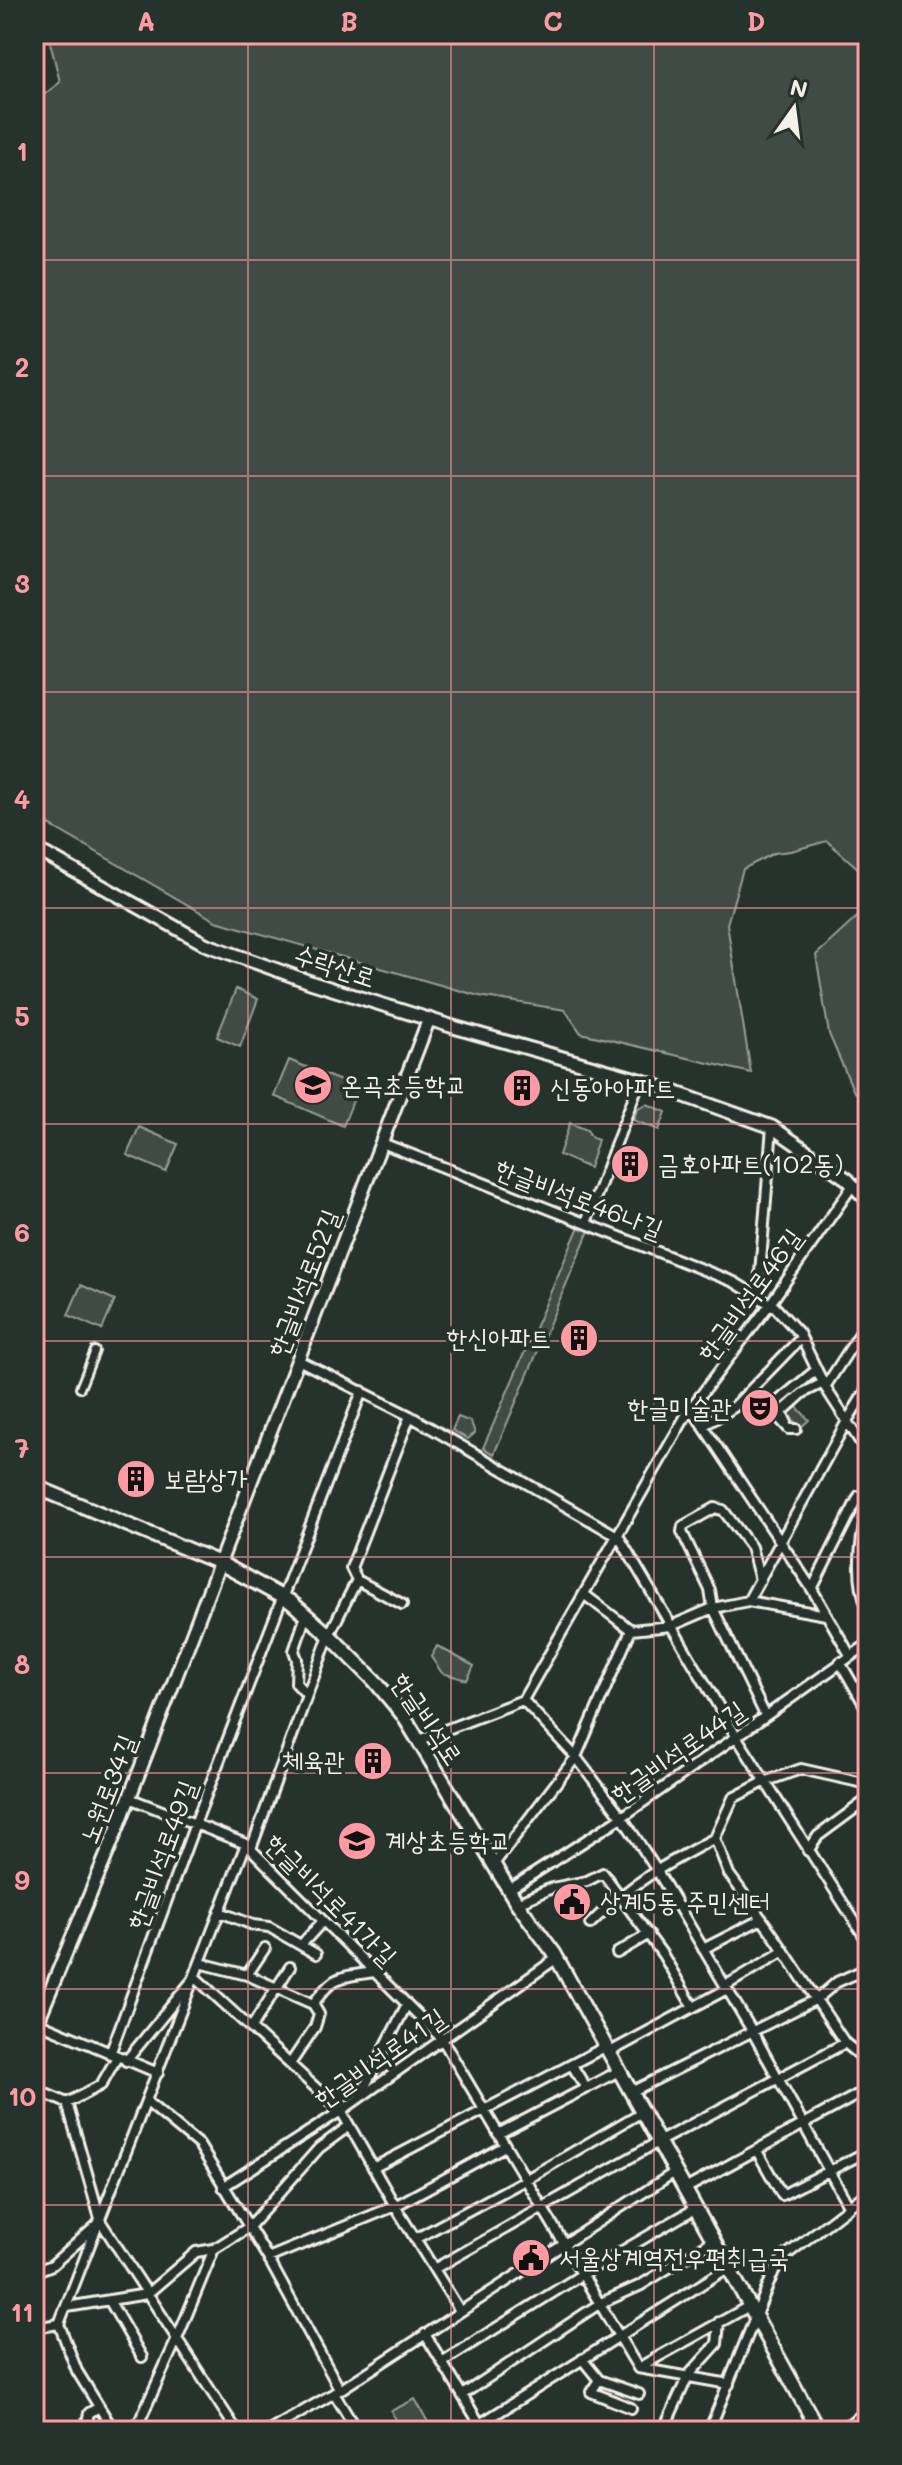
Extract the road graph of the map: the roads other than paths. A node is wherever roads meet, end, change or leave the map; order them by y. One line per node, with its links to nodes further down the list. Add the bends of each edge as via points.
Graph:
1 (34, 848): 2 (street, 수락산로, via 205,944)
2 (429, 1019): 3 (street, 수락산로); 5 (street, 한글비석로52길)
3 (640, 1080): 4 (street, 수락산로); 8 (street)
4 (772, 1127): 6 (street, 수락산로); 9 (street)
5 (382, 1143): 8 (street, 한글비석로46나길); 14 (street, 한글비석로52길)
6 (853, 1185): 7 (street, 수락산로); 10 (street, 한글비석로46길)
7 (868, 1201)
8 (586, 1223): 9 (street, 한글비석로46나길, via 734,1282)
9 (758, 1297): 10 (street, 한글비석로46나길)
10 (770, 1304): 12 (street, 한글비석로46나길); 20 (street, 한글비석로46길)
11 (868, 1321): 16 (street)
12 (801, 1338): 15 (street, 한글비석로46나길); 23 (street, via 734,1407)
13 (95, 1351): 18 (street)
14 (298, 1360): 19 (street); 30 (street, 한글비석로52길)
15 (816, 1370): 16 (street, 한글비석로46나길); 16 (street, via 770,1408 789,1429 796,1429 782,1412 803,1393)
16 (824, 1385): 22 (street, 한글비석로46나길)
17 (868, 1387): 22 (street)
18 (80, 1388)
19 (362, 1391): 21 (street); 36 (street, 한글비석로49길)
20 (691, 1408): 23 (street); 28 (street, 한글비석로46길)
21 (410, 1416): 28 (street); 32 (street, via 351,1568)
22 (847, 1421): 24 (street, 한글비석로46나길); 29 (street)
23 (703, 1426): 29 (street)
24 (868, 1454)
25 (34, 1486): 30 (main road, 한글비석로)
26 (859, 1496): 34 (street)
27 (868, 1504): 31 (street, via 862,1534)
28 (619, 1537): 35 (street, 한글비석로46길); 43 (street)
29 (781, 1544): 33 (street); 34 (street)
30 (220, 1563): 36 (main road, 한글비석로); 58 (street, 노원로34길)
31 (865, 1576): 40 (street)
32 (357, 1580): 38 (street); 45 (street)
33 (760, 1580): 37 (street); 39 (street, via 754,1556 723,1510 715,1508 688,1521 682,1532 710,1590)
34 (812, 1589): 42 (street)
35 (585, 1595): 44 (street); 50 (street, 한글비석로46길)
36 (282, 1597): 41 (main road, 한글비석로); 61 (street, 한글비석로49길)
37 (748, 1601): 39 (street); 42 (street)
38 (402, 1604)
39 (713, 1608): 43 (street); 52 (street)
40 (868, 1609)
41 (306, 1615): 45 (main road, 한글비석로); 49 (street, via 294,1651 296,1683)
42 (826, 1615): 47 (street)
43 (671, 1626): 44 (street); 53 (street)
44 (631, 1630): 55 (street)
45 (329, 1635): 49 (street); 54 (main road, 한글비석로, via 374,1680)
46 (868, 1644): 47 (street, 한글비석로44길)
47 (850, 1655): 48 (street, 한글비석로44길)
48 (840, 1662): 51 (street); 52 (street, 한글비석로44길)
49 (307, 1695): 63 (street)
50 (523, 1700): 54 (street); 55 (street)
51 (868, 1711)
52 (765, 1715): 53 (street, 한글비석로44길)
53 (736, 1736): 56 (street); 60 (street, 한글비석로44길)
54 (419, 1740): 65 (main road, 한글비석로)
55 (576, 1757): 60 (street); 65 (street)
56 (764, 1782): 57 (street, via 801,1769); 62 (street, via 733,1798); 64 (street)
57 (868, 1784)
58 (129, 1798): 61 (street, 한글비석로41가길); 97 (street, 노원로34길)
59 (868, 1799): 64 (street, via 818,1836)
60 (622, 1817): 66 (street); 67 (street, 한글비석로44길)
61 (195, 1824): 63 (street, 한글비석로41가길); 103 (street, 한글비석로49길)
62 (715, 1838): 66 (street); 71 (street, via 729,1874)
63 (248, 1847): 70 (street); 72 (street, 한글비석로41가길)
64 (808, 1851): 75 (street)
65 (494, 1864): 67 (main road, 한글비석로)
66 (656, 1869): 68 (street); 80 (street)
67 (510, 1889): 69 (main road, 한글비석로)
68 (620, 1894): 69 (street, via 603,1873); 74 (street); 76 (street)
69 (517, 1903): 84 (main road, 한글비석로)
70 (220, 1912): 78 (street, via 269,1927); 85 (street)
71 (762, 1919): 80 (street); 81 (street)
72 (323, 1921): 78 (street); 88 (street, 한글비석로41가길)
73 (868, 1922): 75 (street)
74 (590, 1924)
75 (858, 1927): 77 (street)
76 (649, 1934): 82 (street); 96 (street)
77 (868, 1942)
78 (301, 1945): 83 (street)
79 (265, 1948): 89 (street)
80 (703, 1949): 91 (street)
81 (784, 1951): 91 (street); 93 (street)
82 (617, 1953)
83 (316, 1954)
84 (557, 1958): 100 (street, 한글비석로41길); 102 (main road, 한글비석로)
85 (200, 1963): 89 (street); 90 (street)
86 (290, 1967): 92 (street)
87 (868, 1968): 93 (street, via 837,1982)
88 (374, 1972): 94 (street, via 335,1978); 95 (street, 한글비석로41가길)
89 (247, 1975): 92 (street)
90 (195, 1977): 98 (street); 103 (street); 108 (street)
91 (726, 1987): 96 (street); 99 (street)
92 (277, 1988): 94 (street); 98 (street)
93 (817, 1999): 99 (street); 101 (street)
94 (313, 2004): 105 (street, via 319,2014 315,2027)
95 (407, 2004): 100 (street, 한글비석로41가길); 114 (street)
96 (693, 2007): 102 (street)
97 (36, 2026): 103 (street)
98 (251, 2028): 105 (street)
99 (752, 2031): 109 (street); 113 (street)
100 (442, 2039): 114 (street, 한글비석로41길); 118 (street, 한글비석로41가길)
101 (845, 2043): 104 (street); 109 (street)
102 (607, 2050): 106 (street); 107 (main road, 한글비석로)
103 (118, 2057): 108 (street); 116 (street, via 101,2085)
104 (868, 2062)
105 (290, 2064): 117 (street)
106 (572, 2065): 110 (street); 118 (street)
107 (619, 2071): 110 (street); 113 (main road, 한글비석로)
108 (158, 2073): 115 (street)
109 (779, 2080): 121 (street); 124 (street)
110 (586, 2088): 123 (street)
111 (34, 2089): 116 (street)
112 (868, 2089): 121 (street)
113 (631, 2092): 119 (main road, 한글비석로)
114 (359, 2098): 117 (street, 한글비석로41길)
115 (147, 2102): 133 (street, via 199,2145); 140 (street)
116 (67, 2103): 140 (street)
117 (341, 2111): 120 (street); 122 (street, 한글비석로41길)
118 (485, 2111): 123 (street, 한글비석로41가길); 129 (street)
119 (642, 2112): 124 (main road, 한글비석로); 132 (street)
120 (349, 2126): 126 (street); 129 (street)
121 (805, 2126): 127 (street); 131 (street)
122 (309, 2132): 126 (street); 133 (street, 한글비석로41길)
123 (498, 2134): 125 (street, 한글비석로41가길)
124 (658, 2142): 130 (main road, 한글비석로); 139 (street)
125 (505, 2146): 132 (street, 한글비석로41가길); 136 (street)
126 (319, 2148): 141 (street)
127 (757, 2151): 131 (street, via 782,2195); 134 (street)
128 (868, 2151): 131 (street)
129 (373, 2168): 136 (street)
130 (675, 2172): 134 (main road, 한글비석로); 144 (street)
131 (830, 2172): 137 (street)
132 (525, 2180): 139 (street, 한글비석로41가길); 142 (street)
133 (223, 2187): 141 (street)
134 (685, 2189): 138 (main road, 한글비석로)
135 (868, 2192): 137 (street)
136 (395, 2206): 142 (street); 146 (street)
137 (849, 2207): 157 (street, via 785,2256 763,2295)
138 (696, 2208): 143 (main road, 한글비석로); 150 (street)
139 (542, 2209): 144 (street, 한글비석로41가길); 148 (street)
140 (101, 2222): 149 (street, via 52,2265); 151 (street); 155 (street)
141 (249, 2227): 145 (street); 146 (street)
142 (415, 2239): 148 (street)
143 (714, 2240): 147 (main road, 한글비석로); 153 (street)
144 (562, 2244): 150 (street, 한글비석로41가길); 156 (street)
145 (214, 2249): 151 (street, via 196,2252); 163 (street)
146 (268, 2258): 171 (street)
147 (729, 2267): 154 (main road, 한글비석로); 162 (street)
148 (434, 2269): 156 (street)
149 (34, 2272)
150 (581, 2275): 153 (street, 한글비석로41가길); 166 (street)
151 (147, 2294): 152 (street); 163 (street)
152 (109, 2300): 155 (street); 164 (street)
153 (599, 2304): 162 (street, 한글비석로41가길); 173 (street)
154 (751, 2305): 157 (main road, 한글비석로); 158 (street)
155 (67, 2307): 159 (street)
156 (460, 2311): 161 (street)
157 (758, 2317): 170 (street); 186 (main road, 한글비석로)
158 (719, 2322): 167 (street); 168 (street, via 717,2344)
159 (59, 2324): 160 (street); 174 (street, via 77,2371)
160 (34, 2328)
161 (425, 2334): 166 (street); 171 (street)
162 (618, 2336): 165 (street); 167 (street, 한글비석로41가길)
163 (177, 2339): 180 (street); 181 (street)
164 (142, 2357)
165 (582, 2359): 169 (street); 177 (street)
166 (442, 2362): 173 (street)
167 (638, 2368): 168 (street)
168 (688, 2376): 170 (street); 184 (street)
169 (599, 2380): 172 (street); 175 (street, via 591,2392)
170 (729, 2384): 185 (street)
171 (337, 2392): 182 (street); 183 (street)
172 (639, 2394)
173 (462, 2395): 177 (street)
174 (99, 2407): 178 (street, via 89,2413); 179 (street)
175 (631, 2408)
176 (868, 2411): 187 (street)
177 (482, 2428)
178 (85, 2431)
179 (114, 2431)
180 (135, 2431)
181 (237, 2431)
182 (269, 2431)
183 (357, 2431)
184 (663, 2431)
185 (709, 2431)
186 (819, 2431)
187 (838, 2431)

